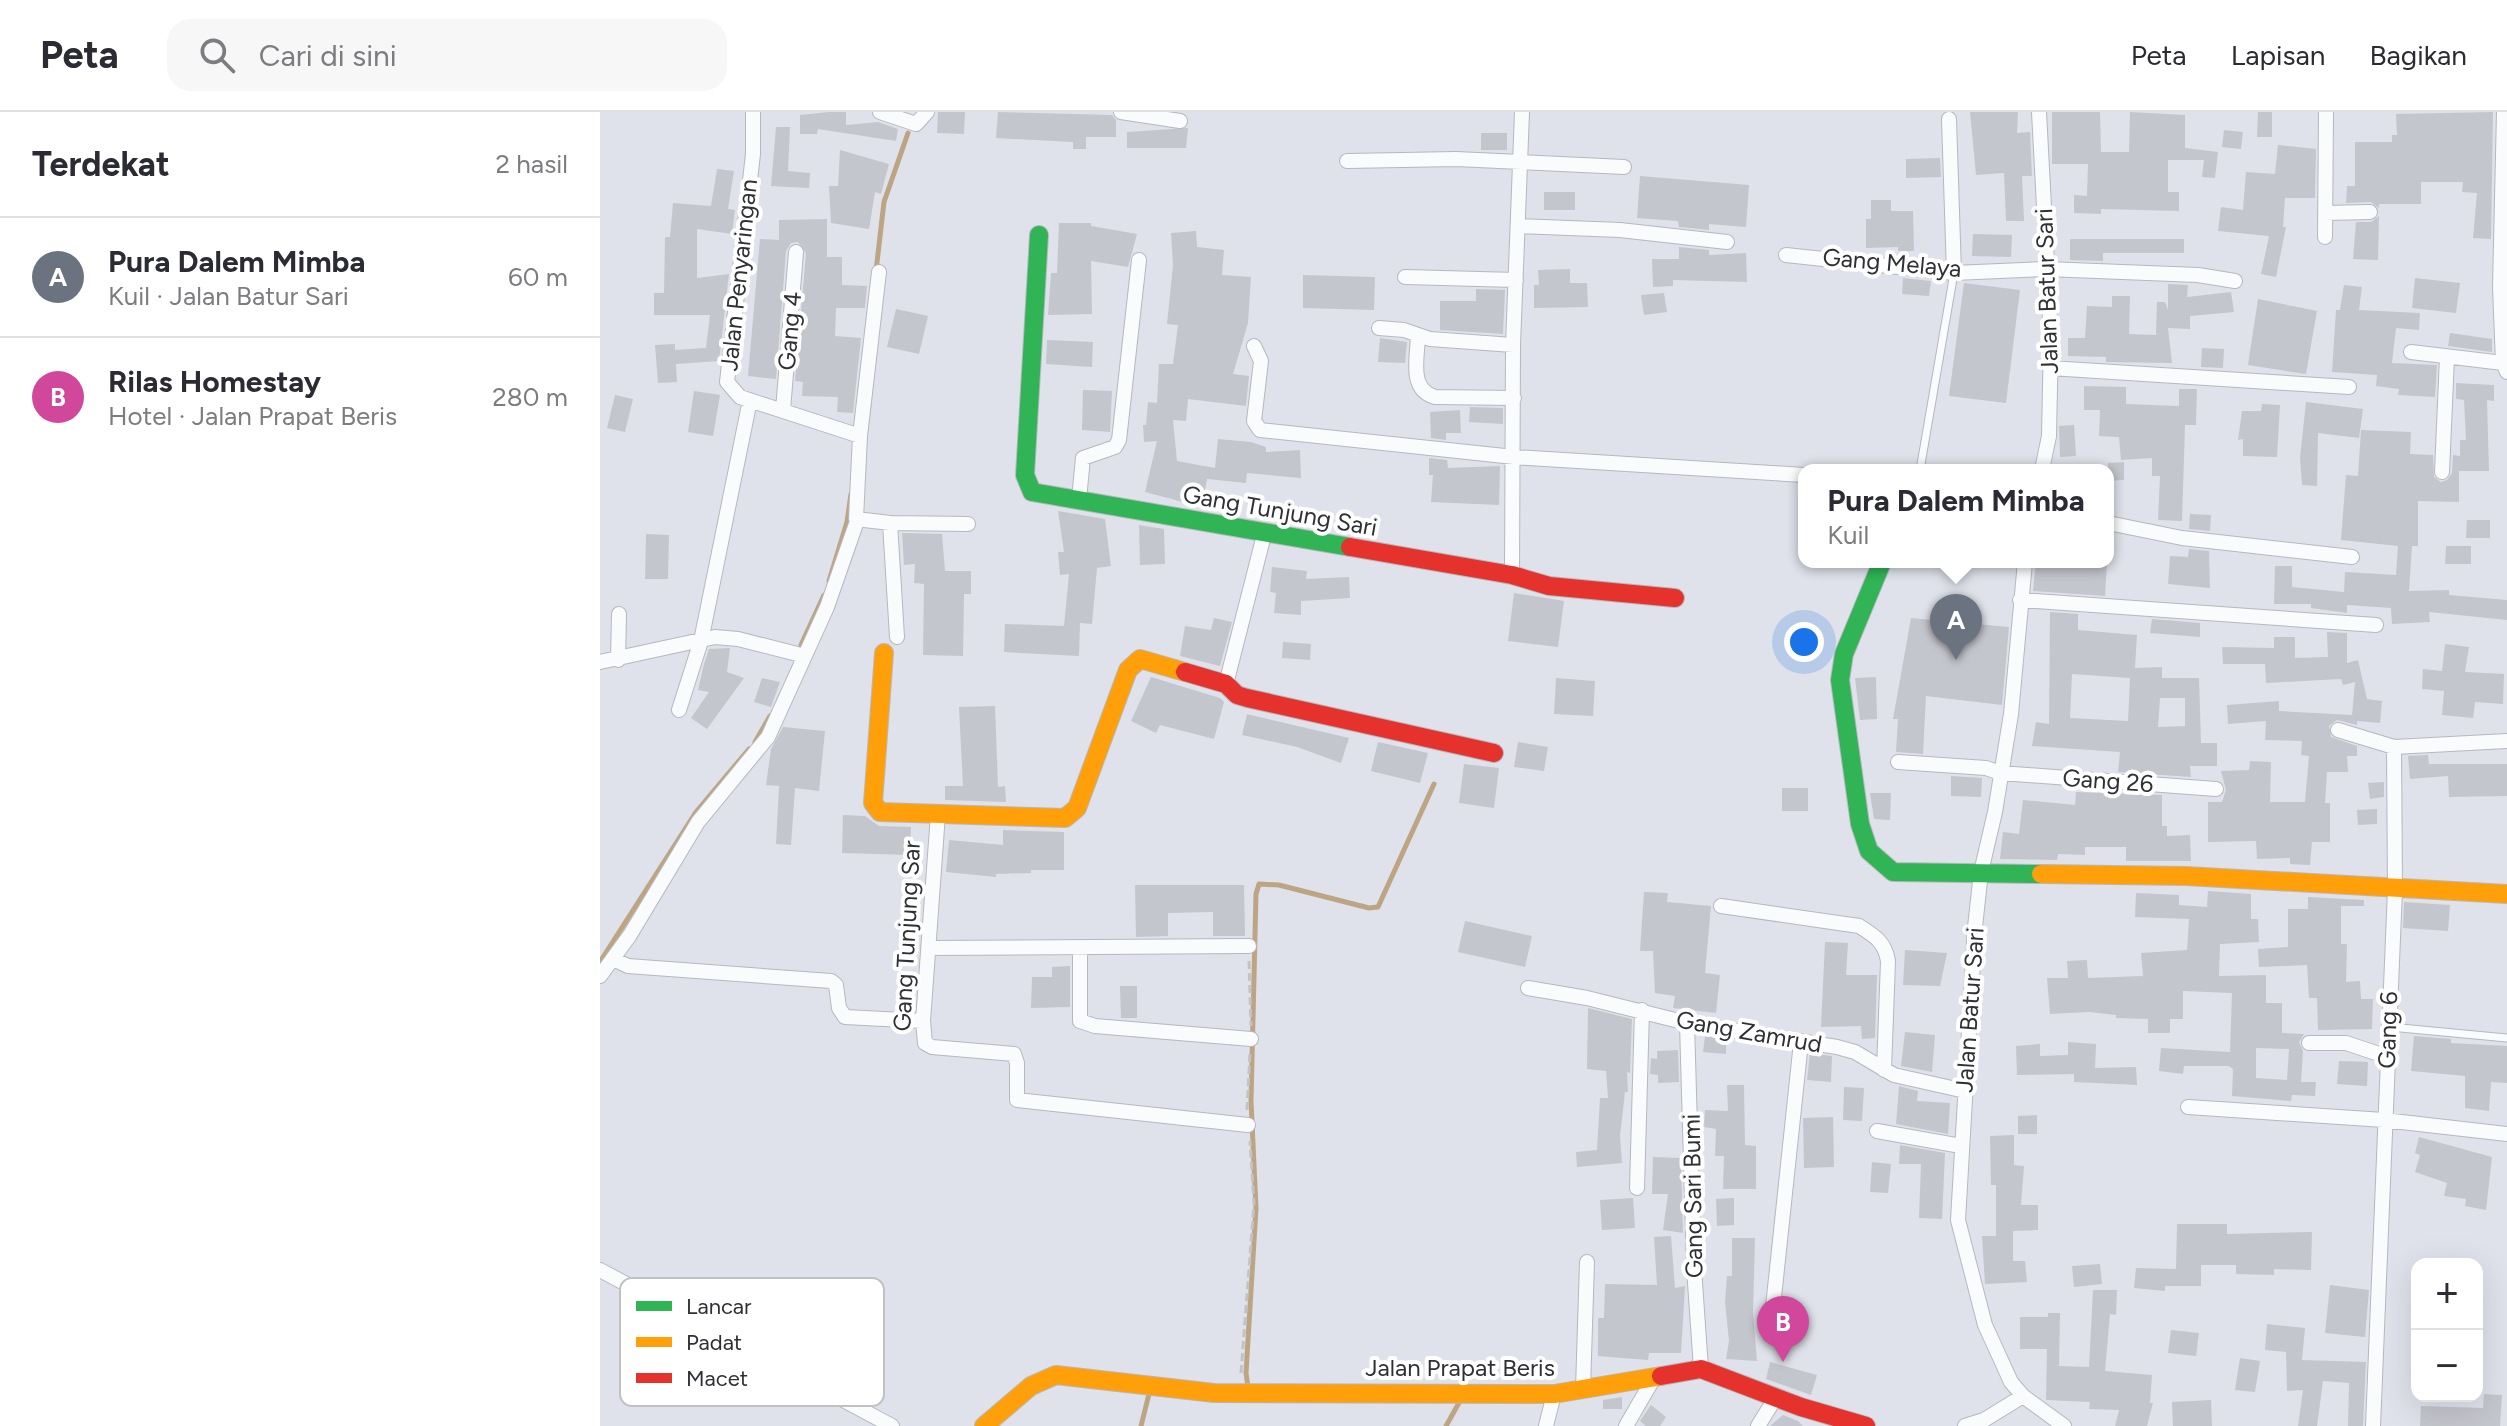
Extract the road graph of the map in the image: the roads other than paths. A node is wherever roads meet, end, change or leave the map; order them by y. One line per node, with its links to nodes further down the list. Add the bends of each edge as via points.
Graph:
1 (753, 112): 41 (street, Jalan Penyaringan, via 753,154 726,369 733,391)
2 (880, 112): 3 (street, via 916,124)
3 (927, 112)
4 (1121, 112): 10 (street)
5 (1522, 112): 11 (street)
6 (2039, 112): 24 (street, Jalan Batur Sari)
7 (2326, 112): 16 (street)
8 (2504, 112): 14 (street)
9 (1949, 119): 26 (street)
10 (1180, 121)
11 (1522, 160): 12 (street); 13 (street); 17 (street)
12 (1347, 161)
13 (1624, 167)
14 (2504, 186): 30 (street)
15 (2370, 212): 16 (street)
16 (2325, 213): 19 (street)
17 (1518, 226): 20 (street); 28 (street)
18 (1039, 235): 49 (street, Gang Tunjung Sari, via 1025,475 1029,489 1040,495)
19 (2325, 237)
20 (1727, 242)
21 (796, 252): 42 (street, Gang 4)
22 (1786, 255): 26 (street, Gang Melaya)
23 (1139, 260): 49 (street, via 1119,440 1115,447 1083,458)
24 (2046, 269): 26 (street, Gang Melaya); 29 (street, Gang Melaya); 38 (street, Jalan Batur Sari)
25 (879, 272): 43 (street)
26 (1954, 273): 45 (lane)
27 (1405, 277): 28 (street)
28 (1516, 280): 33 (street)
29 (2235, 281)
30 (2504, 312): 37 (street)
31 (1379, 328): 32 (street)
32 (1418, 337): 33 (street); 40 (street, via 1417,382 1423,393)
33 (1513, 345): 40 (street)
34 (1254, 346): 44 (street, via 1261,361 1254,421 1260,430)
35 (2411, 352): 36 (street)
36 (2447, 357): 37 (street); 47 (street)
37 (2505, 367)
38 (2050, 368): 39 (street); 46 (street, Jalan Batur Sari)
39 (2349, 387)
40 (1514, 398): 44 (street)
41 (750, 400): 42 (street, Jalan Penyaringan); 64 (street)
42 (783, 410): 43 (street, Jalan Penyaringan)
43 (860, 436): 50 (street)
44 (1514, 457): 48 (street); 58 (street)
45 (1921, 464)
46 (2043, 464)
47 (2442, 472)
48 (1798, 475)
49 (1079, 499): 54 (street, Gang Tunjung Sari)
50 (857, 521): 51 (street); 66 (street)
51 (890, 523): 52 (street); 63 (street)
52 (968, 524)
53 (2114, 524): 55 (street, via 2182,538)
54 (1264, 535): 58 (street, Gang Tunjung Sari); 69 (street)
55 (2352, 557)
56 (1880, 568): 79 (street, via 1844,654 1840,680 1869,851 1893,872)
57 (2024, 568): 60 (street, Jalan Batur Sari)
58 (1512, 575): 59 (street, Gang Tunjung Sari, via 1549,586)
59 (1675, 598)
60 (2020, 600): 62 (street); 76 (street, Jalan Batur Sari)
61 (619, 614): 67 (street)
62 (2376, 625)
63 (897, 637)
64 (701, 641): 66 (street, via 725,637); 67 (street); 70 (street)
65 (884, 653): 78 (street, via 874,808)
66 (805, 656): 86 (street, via 762,746 698,822)
67 (618, 660): 68 (street)
68 (600, 662)
69 (1226, 684): 74 (street, Gang Tunjung Sar, via 1247,698); 78 (street, Gang Tunjung Sar, via 1140,659 1128,670 1071,814 1057,820)
70 (679, 710)
71 (2338, 730): 73 (street)
72 (2507, 741): 73 (street)
73 (2394, 747): 80 (street, Gang 6)
74 (1494, 753)
75 (1898, 762): 76 (street, Gang 26)
76 (2001, 773): 77 (street, Gang 26); 79 (street, Jalan Batur Sari)
77 (2216, 789)
78 (938, 814): 85 (street, Gang Tunjung Sar)
79 (1981, 872): 80 (street, via 2186,876); 99 (street, Jalan Batur Sari)
80 (2395, 889): 81 (street); 92 (street, Gang 6)
81 (2507, 894)
82 (1721, 906): 98 (street, via 1859,926 1878,938 1888,961)
83 (1249, 946): 84 (street)
84 (1080, 947): 85 (street); 94 (street, via 1080,1021)
85 (928, 948): 90 (street, Gang Tunjung Sar)
86 (613, 959): 87 (street); 90 (street, via 628,966 831,981 845,1017)
87 (600, 976)
88 (1528, 988): 89 (street, Gang Zamrud)
89 (1642, 1010): 91 (street, Gang Zamrud); 106 (street)
90 (923, 1021): 102 (street, Gang Tunjung Sar, via 922,1038 932,1047 1014,1054 1017,1100)
91 (1687, 1023): 95 (street, Gang Zamrud); 111 (street, Gang Sari Bumi)
92 (2388, 1027): 93 (lane); 97 (street, Gang 6)
93 (2507, 1038)
94 (1251, 1039)
95 (1801, 1042): 98 (street, Gang Zamrud, via 1855,1052); 110 (street)
96 (2309, 1043): 97 (street, via 2346,1043)
97 (2388, 1057): 101 (street, Gang 6)
98 (1884, 1070): 99 (street, Gang Zamrud)
99 (1965, 1091): 105 (street, Jalan Batur Sari)
100 (2188, 1107): 101 (street)
101 (2384, 1120): 104 (street); 126 (street, Gang 6)
102 (1248, 1125)
103 (1877, 1131): 105 (street)
104 (2507, 1134)
105 (1961, 1146): 115 (street, Jalan Batur Sari, via 1958,1220 1975,1292 1999,1358)
106 (1637, 1188)
107 (1587, 1262): 113 (street)
108 (600, 1270): 109 (street)
109 (620, 1281)
110 (1770, 1335)
111 (1701, 1369): 112 (street, Jalan Prapat Beris); 116 (street, Jalan Prapat Beris)
112 (1655, 1375): 113 (street, Jalan Prapat Beris); 121 (street)
113 (1583, 1389): 114 (street, Jalan Prapat Beris)
114 (1554, 1394): 119 (street, Jalan Prapat Beris, via 1240,1393 1072,1375 1045,1378); 120 (street)
115 (2023, 1396): 124 (street); 125 (street, Jalan Batur Sari)
116 (1776, 1397): 122 (street); 123 (street, Jalan Prapat Beris)
117 (855, 1406): 118 (street)
118 (892, 1426)
119 (984, 1426)
120 (1546, 1426)
121 (1626, 1426)
122 (1758, 1426)
123 (1866, 1426)
124 (1965, 1426)
125 (2064, 1426)
126 (2373, 1426)

